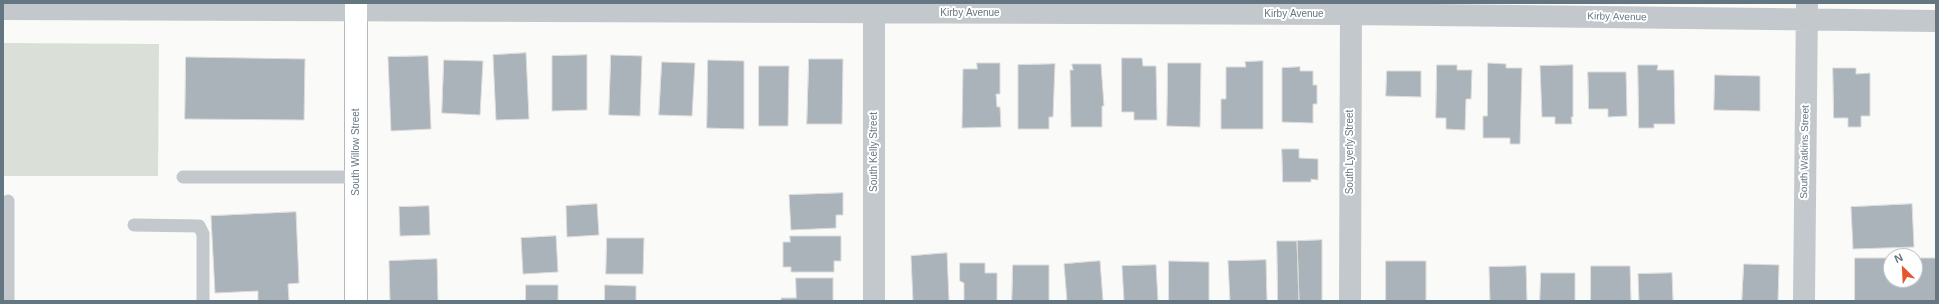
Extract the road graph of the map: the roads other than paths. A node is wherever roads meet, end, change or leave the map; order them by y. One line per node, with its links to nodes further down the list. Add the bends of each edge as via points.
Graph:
1 (356, 7): 2 (street, Kirby Avenue); 4 (street, Kirby Avenue); 8 (main road, South Willow Street)
2 (874, 8): 3 (street, Kirby Avenue); 14 (street, South Kelly Street)
3 (1351, 8): 5 (street, Kirby Avenue); 15 (street, South Lyerly Street)
4 (3, 9)
5 (1807, 11): 6 (street, Kirby Avenue); 16 (street, South Watkins Street)
6 (1936, 21)
7 (183, 177): 8 (lane)
8 (356, 177): 13 (main road, South Willow Street)
9 (8, 201): 11 (lane)
10 (134, 225): 12 (lane, via 199,226 203,234)
11 (8, 301)
12 (203, 301)
13 (356, 301)
14 (874, 301)
15 (1350, 301)
16 (1804, 301)

